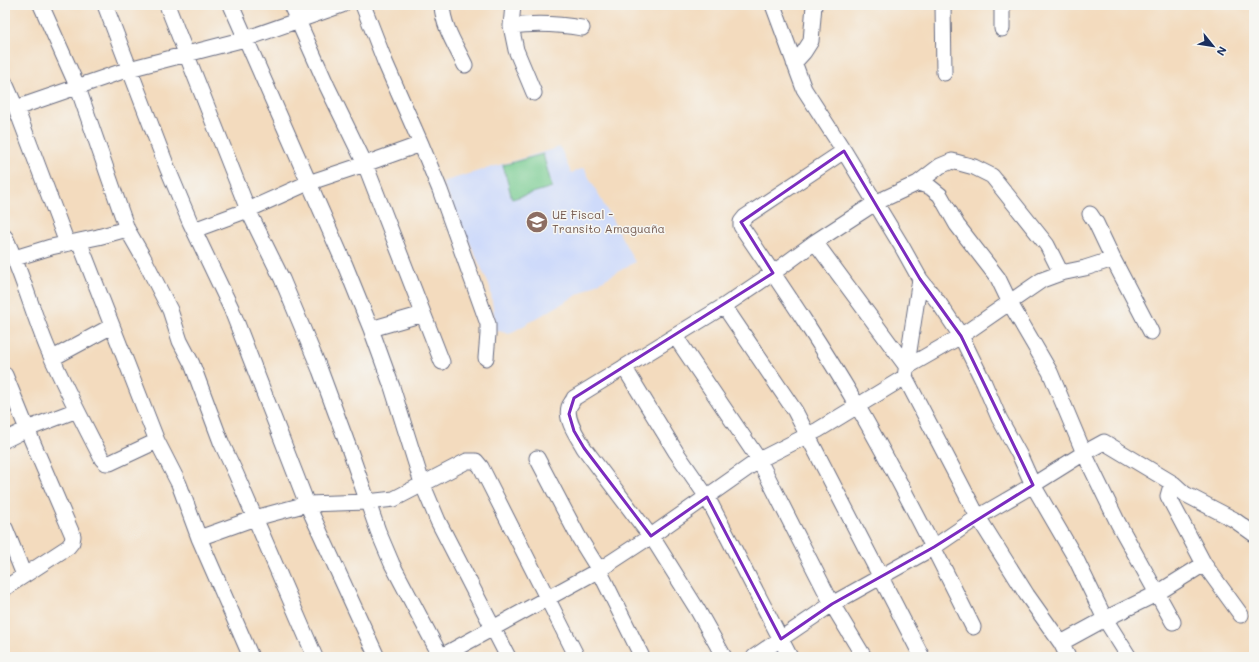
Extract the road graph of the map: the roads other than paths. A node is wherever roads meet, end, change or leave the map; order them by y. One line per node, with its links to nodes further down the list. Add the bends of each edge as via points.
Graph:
1 (41, 5): 25 (street)
2 (105, 5): 22 (street)
3 (167, 5): 19 (street)
4 (231, 5): 18 (street)
5 (291, 5): 14 (street)
6 (342, 5): 14 (street)
7 (363, 5): 28 (street)
8 (442, 5): 21 (street, via 442,14)
9 (513, 5): 15 (street)
10 (773, 5): 20 (street)
11 (814, 5): 20 (street, via 811,41)
12 (943, 5): 23 (street)
13 (1002, 5): 17 (street)
14 (297, 21): 18 (street); 30 (street)
15 (511, 26): 16 (street, via 568,25); 26 (street, via 516,50)
16 (582, 28)
17 (1002, 29)
18 (245, 39): 19 (street); 31 (street)
19 (186, 55): 22 (street); 34 (street)
20 (794, 63): 29 (street, via 804,90)
21 (465, 65)
22 (129, 70): 25 (street); 37 (street)
23 (944, 73)
24 (5, 83): 27 (street)
25 (78, 88): 27 (street); 36 (street)
26 (534, 93)
27 (16, 108): 39 (street)
28 (421, 144): 30 (street); 55 (street, via 488,324)
29 (844, 151): 33 (street); 43 (street, via 741,222 741,226)
30 (365, 164): 31 (street); 48 (street)
31 (308, 183): 34 (street); 50 (street)
32 (918, 183): 33 (street); 44 (street, via 940,166 952,161 974,167 992,176 1047,245); 46 (street, via 930,187 940,195 957,225 998,278)
33 (875, 202): 40 (street); 45 (street)
34 (248, 210): 37 (street); 73 (street, via 282,279 320,370)
35 (1090, 214): 42 (street)
36 (127, 229): 39 (street); 76 (street, via 170,310 221,442)
37 (194, 230): 74 (street, via 231,308)
38 (5, 237): 41 (street)
39 (73, 242): 41 (street); 49 (street)
40 (815, 242): 43 (street); 58 (street)
41 (15, 258): 54 (street, via 47,348)
42 (1113, 259): 44 (street); 51 (street)
43 (773, 273): 47 (street); 60 (street)
44 (1062, 273): 46 (street, via 1042,280)
45 (920, 279): 53 (street); 58 (street)
46 (1009, 301): 53 (street); 66 (street, via 1050,372)
47 (724, 306): 52 (street); 63 (street, via 795,411)
48 (423, 314): 50 (street); 56 (street)
49 (112, 326): 54 (street); 65 (street)
50 (371, 329): 69 (street)
51 (1151, 332)
52 (675, 336): 57 (street); 68 (street)
53 (961, 336): 58 (street); 71 (street)
54 (53, 358): 61 (street)
55 (486, 358)
56 (442, 362)
57 (624, 367): 72 (street); 79 (street, via 574,398 569,407 569,414 574,431 584,448)
58 (906, 372): 60 (street); 75 (street)
59 (5, 375): 62 (street)
60 (858, 406): 63 (street); 81 (street)
61 (77, 410): 62 (street); 65 (street, via 106,463)
62 (26, 429): 64 (street); 84 (street, via 73,536 68,547)
63 (808, 436): 68 (street); 85 (street)
64 (5, 440)
65 (157, 441): 80 (street, via 179,484)
66 (1084, 453): 70 (street, via 1104,442); 71 (street); 87 (street)
67 (537, 458): 83 (street)
68 (759, 460): 72 (street); 89 (street)
69 (422, 483): 73 (street, via 394,499); 88 (street, via 467,461 476,461); 94 (street, via 455,555)
70 (1174, 484): 78 (street, via 1185,494 1233,519); 82 (street, via 1168,496)
71 (1033, 485): 75 (street); 91 (street, via 1076,559)
72 (707, 497): 79 (street); 95 (street)
73 (367, 502): 74 (street); 100 (street, via 392,564)
74 (308, 504): 76 (street); 99 (street)
75 (978, 517): 81 (street); 96 (street)
76 (255, 518): 80 (street); 98 (street)
77 (5, 528): 84 (street)
78 (1254, 534)
79 (651, 536): 83 (street); 104 (street)
80 (199, 538): 97 (street)
81 (934, 547): 85 (street); 93 (street)
82 (1204, 564): 87 (street); 90 (street)
83 (598, 570): 88 (street); 103 (street)
84 (24, 574): 86 (street)
85 (880, 577): 89 (street); 108 (street)
86 (5, 588)
87 (1156, 594): 91 (street); 92 (street)
88 (547, 600): 94 (street); 102 (street)
89 (832, 604): 95 (street); 107 (street)
90 (1241, 615)
91 (1104, 619): 96 (street); 109 (street)
92 (1173, 622)
93 (973, 627)
94 (495, 628): 100 (street); 101 (street)
95 (781, 639): 105 (street); 106 (street)
96 (1064, 650)
97 (251, 657)
98 (315, 657)
99 (377, 657)
100 (441, 657)
101 (508, 657)
102 (577, 657)
103 (642, 657)
104 (724, 657)
105 (754, 657)
106 (790, 657)
107 (864, 657)
108 (922, 657)
109 (1128, 657)

